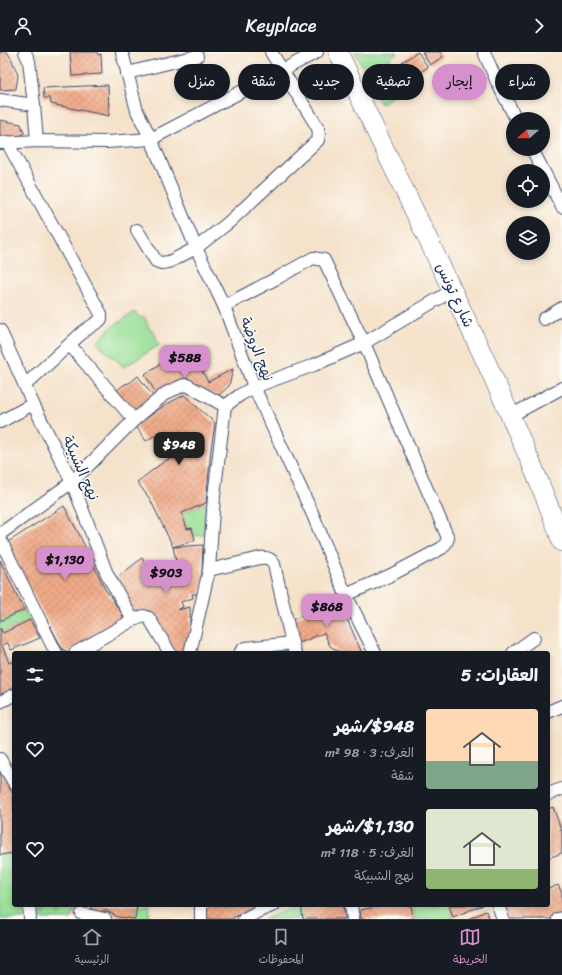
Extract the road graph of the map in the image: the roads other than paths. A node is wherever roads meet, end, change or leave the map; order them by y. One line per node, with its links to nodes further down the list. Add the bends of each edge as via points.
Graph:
1 (25, 52): 14 (street, via 29,61)
2 (122, 52): 10 (street, نهج الروضة)
3 (271, 52): 8 (street)
4 (317, 52): 9 (street)
5 (338, 52): 23 (main road, شارع تونس)
6 (484, 52): 15 (street)
7 (197, 56): 10 (street)
8 (278, 64)
9 (290, 66)
10 (127, 74): 16 (street, نهج الروضة, via 137,111)
11 (290, 83): 22 (street, via 318,128 318,140)
12 (238, 93): 16 (street)
13 (0, 100): 14 (street)
14 (34, 105): 17 (street)
15 (512, 112)
16 (151, 139): 17 (street, via 107,142); 22 (street, نهج الروضة)
17 (37, 141): 18 (street)
18 (4, 143): 29 (street, via 101,314 99,321)
19 (536, 156): 20 (street)
20 (562, 207)
21 (137, 230): 22 (street, via 156,261 161,263 169,262)
22 (196, 248): 24 (street, نهج الروضة)
23 (453, 290): 28 (street); 35 (main road, شارع تونس)
24 (224, 306): 28 (street, via 313,258 319,258 324,260); 31 (street, نهج الروضة)
25 (562, 308): 26 (street)
26 (544, 319)
27 (0, 330): 30 (street, نهج الشبيكة)
28 (364, 343): 31 (street); 44 (street, via 448,538 442,548)
29 (70, 345): 30 (street); 36 (street)
30 (25, 385): 33 (street, نهج الشبيكة)
31 (254, 387): 34 (street); 44 (street, نهج الروضة, via 313,515)
32 (562, 388): 35 (street)
33 (33, 404): 37 (street); 38 (street, نهج الشبيكة)
34 (224, 406): 36 (street, via 184,385 166,393); 43 (street)
35 (510, 416): 39 (main road, شارع تونس)
36 (134, 420): 38 (street)
37 (0, 422)
38 (72, 482): 40 (street); 45 (street, نهج الشبيكة, via 107,574)
39 (559, 521): 42 (main road, شارع تونس)
40 (0, 534)
41 (0, 539): 48 (street)
42 (562, 542)
43 (209, 570): 47 (street, via 266,557 272,560); 51 (street)
44 (346, 595): 53 (street, نهج الروضة)
45 (134, 620): 49 (street); 50 (street, via 144,616 149,618)
46 (534, 638): 54 (street)
47 (294, 648): 52 (street, via 245,648)
48 (55, 651)
49 (79, 651)
50 (169, 651)
51 (190, 651)
52 (241, 651)
53 (374, 651)
54 (516, 651)
55 (12, 696): 56 (street)
56 (0, 702)
57 (562, 706): 58 (street)
58 (550, 711)
59 (0, 758): 60 (street)
60 (12, 779)
61 (562, 789): 62 (street)
62 (550, 793)
63 (29, 907): 70 (street)
64 (201, 907): 72 (street)
65 (351, 907): 74 (street)
66 (499, 907): 75 (street)
67 (258, 908): 73 (street)
68 (82, 913): 71 (street)
69 (562, 918): 76 (street)
70 (30, 919)
71 (105, 919)
72 (201, 919)
73 (244, 919)
74 (353, 919)
75 (503, 919)
76 (558, 919)

